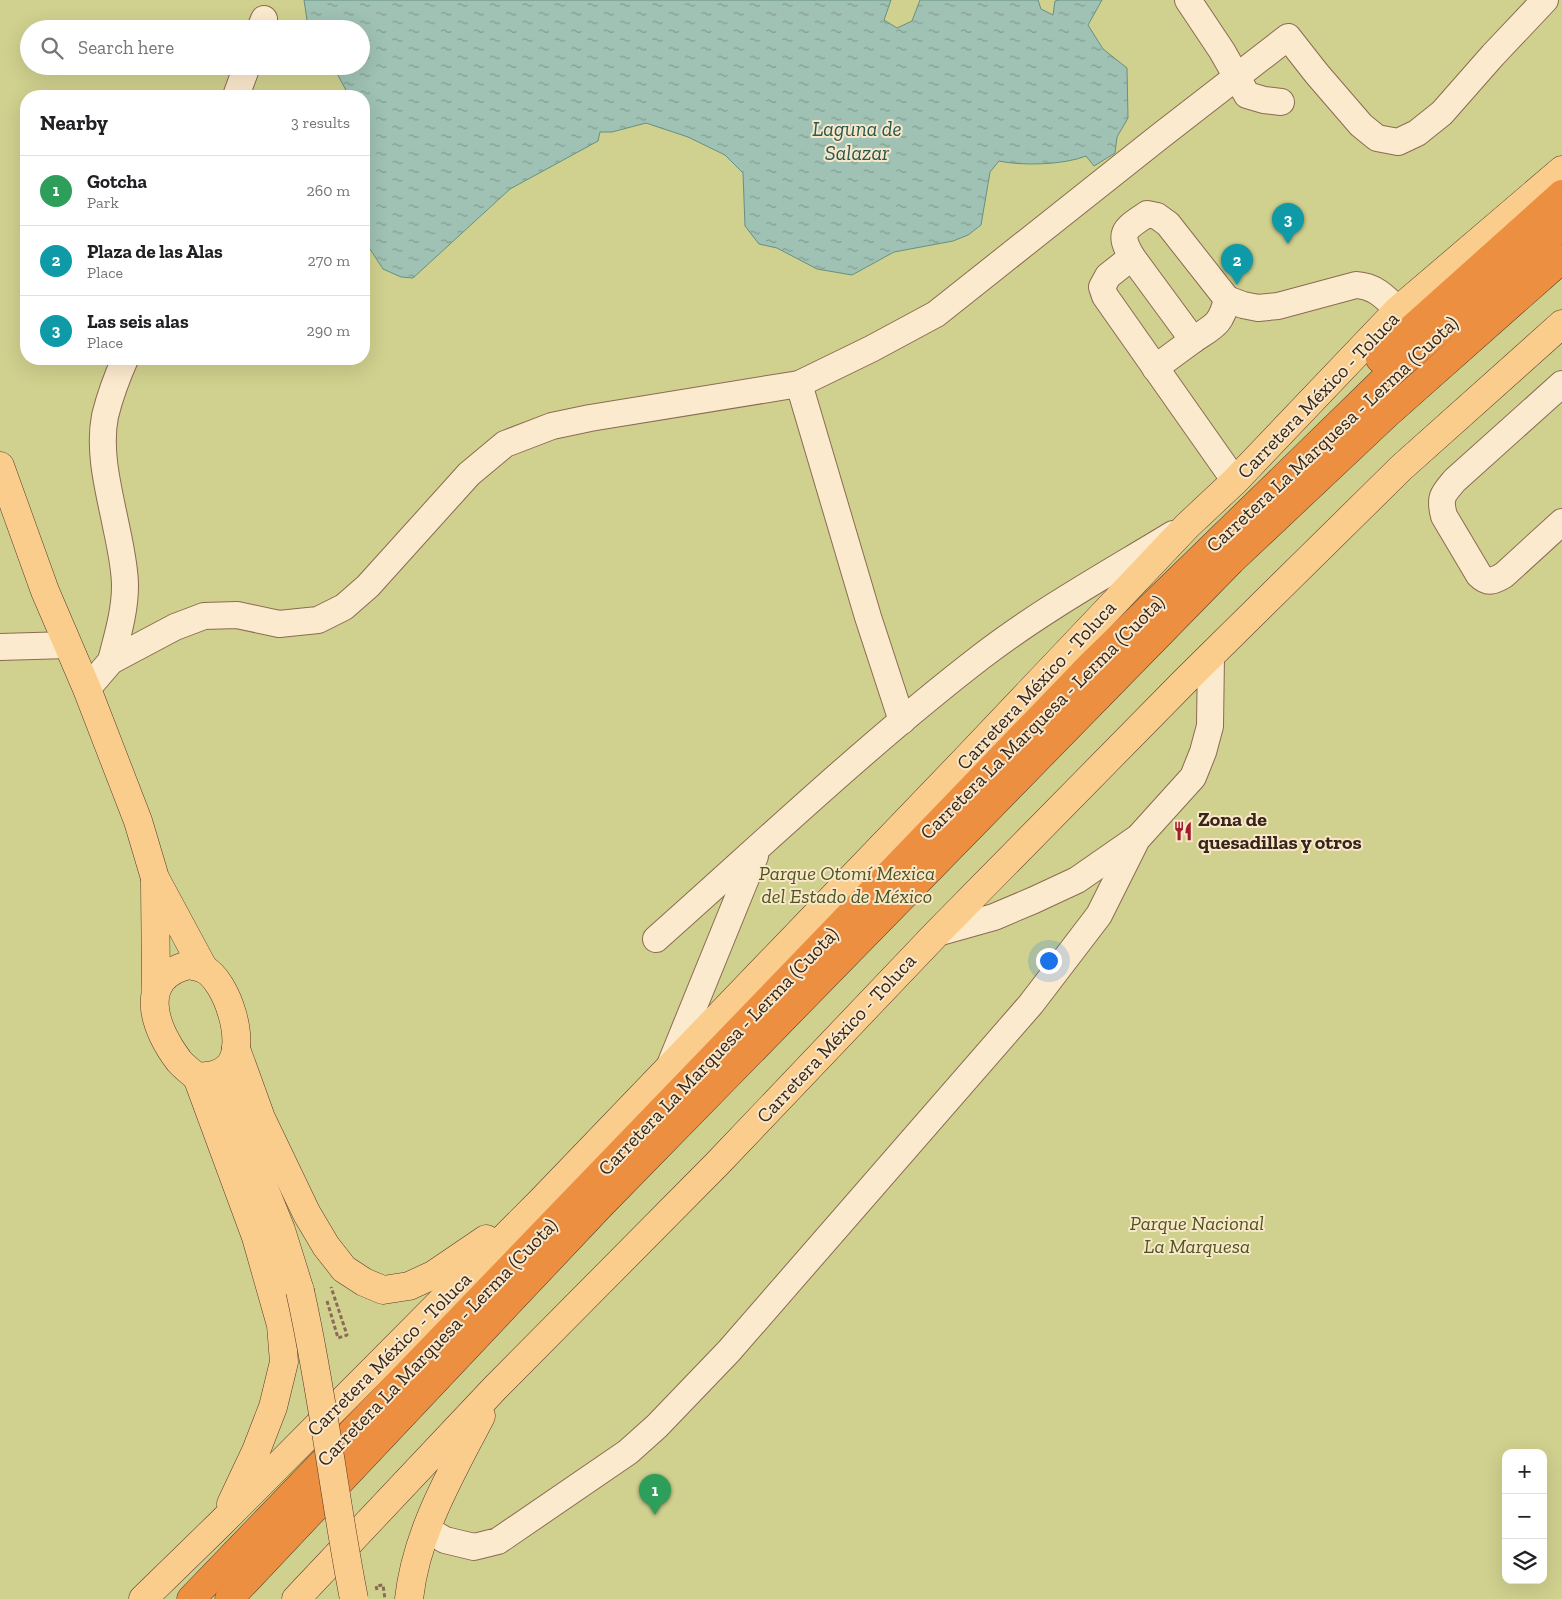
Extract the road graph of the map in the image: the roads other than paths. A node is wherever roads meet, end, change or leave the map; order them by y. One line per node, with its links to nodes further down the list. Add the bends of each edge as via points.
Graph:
1 (1188, 0): 4 (street)
2 (1545, 0): 4 (street, via 1442,113 1417,133 1398,142 1377,138 1361,125 1288,37)
3 (244, 75): 5 (street)
4 (1236, 76): 6 (street, via 1247,95); 18 (street, via 936,314)
5 (238, 90)
6 (1281, 102)
7 (1562, 170): 13 (main road, Carretera México - Toluca)
8 (1562, 194): 28 (highway, via 1408,332 1156,582)
9 (1562, 226): 28 (highway, Carretera La Marquesa - Lerma (Cuota), via 1398,366)
10 (1132, 258): 12 (street, via 1124,244 1130,226 1147,214 1158,216 1168,224); 15 (street); 17 (street, via 1108,276 1102,287)
11 (1562, 259): 48 (highway, Carretera La Marquesa - Lerma (Cuota), via 1386,415 1231,561 600,1206)
12 (1227, 299): 13 (street, via 1258,308 1278,306 1365,285 1378,290); 15 (street, via 1221,319)
13 (1398, 310): 21 (main road, Carretera México - Toluca)
14 (1562, 324): 26 (main road, Carretera México - Toluca, via 1401,468)
15 (1193, 340): 17 (street)
16 (123, 365): 27 (street, via 105,418 103,449 125,586)
17 (1155, 368): 21 (street)
18 (799, 384): 27 (street, via 590,418 552,426 504,444 469,474 368,586 344,607 318,620 279,624 237,615 204,616 176,626); 30 (street)
19 (1562, 384): 22 (street, via 1455,480 1443,494 1441,505 1444,516 1479,575 1489,582 1504,575)
20 (0, 466): 24 (main road)
21 (1235, 481): 23 (main road, Carretera México - Toluca)
22 (1562, 522)
23 (1187, 526): 30 (street, via 1053,607 983,655); 39 (main road, Carretera México - Toluca)
24 (68, 645): 25 (street); 29 (main road)
25 (0, 647)
26 (1211, 655): 31 (street, via 1210,726 1193,777); 34 (main road, Carretera México - Toluca)
27 (111, 661): 29 (street)
28 (1092, 664): 47 (highway, Carretera La Marquesa - Lerma (Cuota))
29 (87, 689): 33 (main road, via 138,821)
30 (902, 721): 32 (street)
31 (1137, 839): 34 (street, via 1077,880 994,917); 44 (street, via 1099,915 1031,1004 729,1351 657,1426 628,1452 498,1541 474,1547 445,1540)
32 (759, 848): 35 (street); 39 (street)
33 (155, 878): 36 (main road); 37 (main road)
34 (937, 933): 42 (main road, Carretera México - Toluca, via 717,1164)
35 (656, 939)
36 (204, 969): 37 (main road, via 189,965 176,968 165,975); 38 (main road, via 228,998 236,1030)
37 (156, 987): 40 (main road, via 154,1006 158,1027 167,1044 181,1063)
38 (236, 1049): 40 (main road, via 230,1065); 41 (main road, via 261,1118 306,1214 344,1269 364,1282 383,1290 409,1286 432,1275)
39 (669, 1069): 41 (main road, Carretera México - Toluca)
40 (208, 1076): 43 (main road, via 281,1325 284,1362 273,1407); 45 (main road, bridge, via 281,1230 300,1291 327,1442)
41 (541, 1201): 43 (main road, Carretera México - Toluca)
42 (495, 1388): 44 (main road); 49 (main road, Carretera México - Toluca)
43 (222, 1522): 46 (main road, Carretera México - Toluca)
44 (426, 1529): 50 (main road, via 412,1574)
45 (365, 1596)
46 (143, 1599)
47 (191, 1599)
48 (229, 1599)
49 (296, 1599)
50 (409, 1599)

